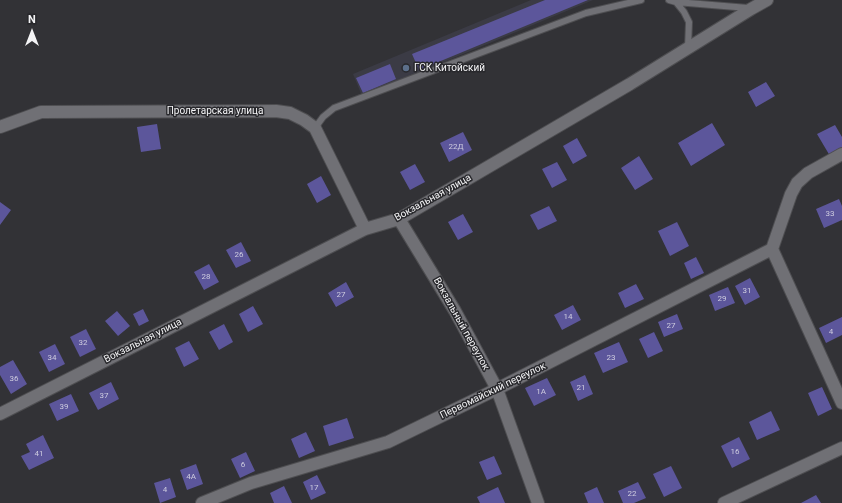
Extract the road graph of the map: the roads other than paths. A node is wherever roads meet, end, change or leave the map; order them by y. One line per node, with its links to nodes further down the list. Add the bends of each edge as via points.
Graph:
1 (641, 0): 8 (lane, via 586,13 334,108 322,117)
2 (669, 0): 4 (lane)
3 (767, 0): 5 (street, Вокзальная улица)
4 (676, 2): 5 (lane); 6 (lane, via 689,22)
5 (751, 8): 6 (street, Вокзальная улица)
6 (688, 48): 10 (street, Вокзальная улица)
7 (0, 127): 8 (street, Пролетарская улица, via 41,112 276,110 290,113)
8 (315, 128): 11 (street)
9 (842, 154): 12 (street, via 808,173 797,183)
10 (399, 219): 11 (street, Вокзальная улица); 13 (street, Вокзальный переулок, via 456,310)
11 (365, 229): 15 (street, Вокзальная улица)
12 (772, 249): 13 (street, Первомайский переулок); 14 (street)
13 (497, 389): 17 (street, Первомайский переулок, via 388,442 251,483); 18 (street, Вокзальный переулок)
14 (842, 403)
15 (0, 414)
16 (842, 448): 19 (street)
17 (202, 503)
18 (538, 503)
19 (724, 503)

